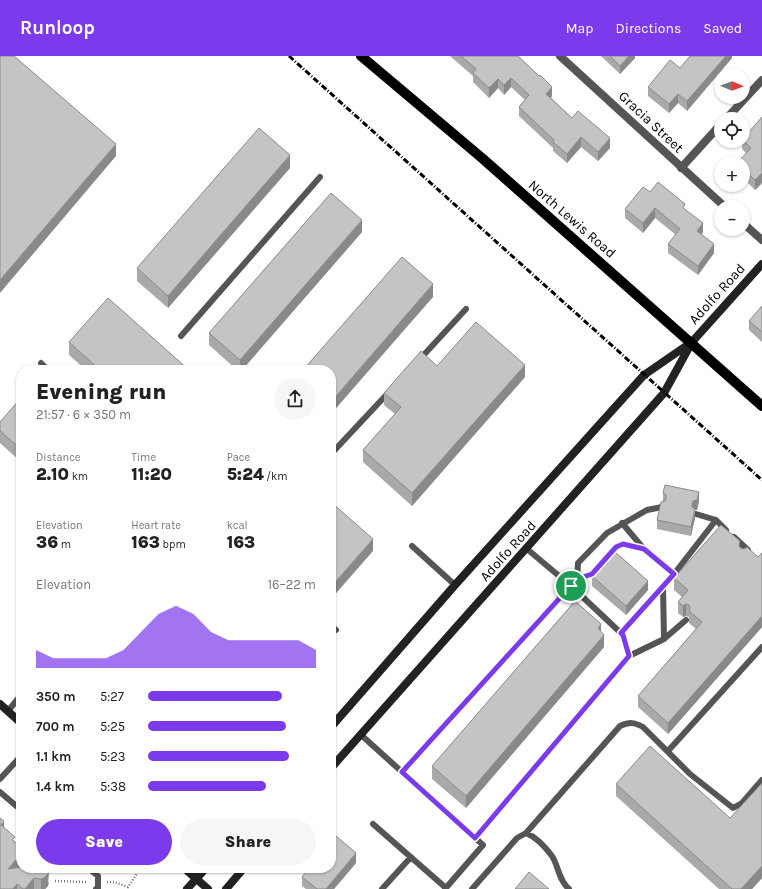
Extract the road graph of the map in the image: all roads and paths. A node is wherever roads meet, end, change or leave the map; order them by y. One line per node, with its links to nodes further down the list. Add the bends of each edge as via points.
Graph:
1 (361, 56): 14 (main road, North Lewis Road, via 488,162)
2 (560, 56): 6 (street, Gracia Street)
3 (762, 80): 4 (street)
4 (732, 112)
5 (714, 132): 6 (street)
6 (681, 168): 8 (street, Gracia Street)
7 (320, 177): 13 (lane)
8 (717, 200)
9 (750, 229): 10 (street)
10 (762, 240)
11 (762, 264): 14 (main road, Adolfo Road)
12 (466, 309): 15 (lane)
13 (182, 336)
14 (692, 342): 19 (main road, North Lewis Road); 26 (main road, Adolfo Road, via 664,393); 31 (main road, Adolfo Road, via 644,375)
15 (418, 361)
16 (40, 363): 17 (lane)
17 (42, 365)
18 (396, 384): 20 (lane)
19 (762, 406)
20 (336, 449)
21 (662, 508): 24 (lane, via 647,510)
22 (696, 514): 23 (lane)
23 (716, 520): 28 (lane, via 748,550); 29 (lane)
24 (622, 523): 27 (lane); 30 (lane, via 607,533 578,563)
25 (412, 546): 31 (lane)
26 (527, 549): 32 (lane); 44 (main road, Adolfo Road)
27 (644, 549): 29 (lane); 30 (lane, via 623,544 616,547 592,574)
28 (743, 556)
29 (674, 574): 33 (lane)
30 (577, 579): 32 (lane)
31 (456, 585): 43 (main road, Adolfo Road)
32 (571, 586): 35 (lane); 48 (lane)
33 (663, 586): 35 (lane); 36 (lane)
34 (686, 620): 36 (lane)
35 (621, 633): 38 (lane)
36 (664, 639): 38 (lane)
37 (762, 647): 45 (lane)
38 (629, 656): 55 (lane)
39 (16, 701): 41 (lane)
40 (0, 704): 41 (main road)
41 (8, 711): 42 (main road)
42 (16, 718)
43 (336, 721)
44 (360, 734): 47 (main road, Adolfo Road); 48 (lane)
45 (668, 751): 50 (lane, via 690,774 733,808 742,804); 54 (lane, via 643,726 635,722 620,726)
46 (16, 761): 49 (lane)
47 (336, 762)
48 (402, 772): 55 (lane)
49 (0, 778)
50 (762, 780)
51 (0, 792): 52 (lane)
52 (16, 806)
53 (373, 824): 56 (lane)
54 (526, 833): 68 (lane, via 516,838); 69 (lane, via 533,836 552,856 563,883)
55 (475, 838): 62 (lane, via 483,845)
56 (411, 857): 62 (lane); 67 (lane)
57 (94, 873): 63 (lane, via 98,876)
58 (190, 873): 61 (main road)
59 (202, 873): 61 (main road)
60 (240, 873): 66 (main road)
61 (197, 879): 64 (main road); 65 (main road)
62 (446, 888)
63 (96, 889)
64 (187, 889)
65 (208, 889)
66 (226, 889)
67 (382, 889)
68 (472, 889)
69 (569, 889)

